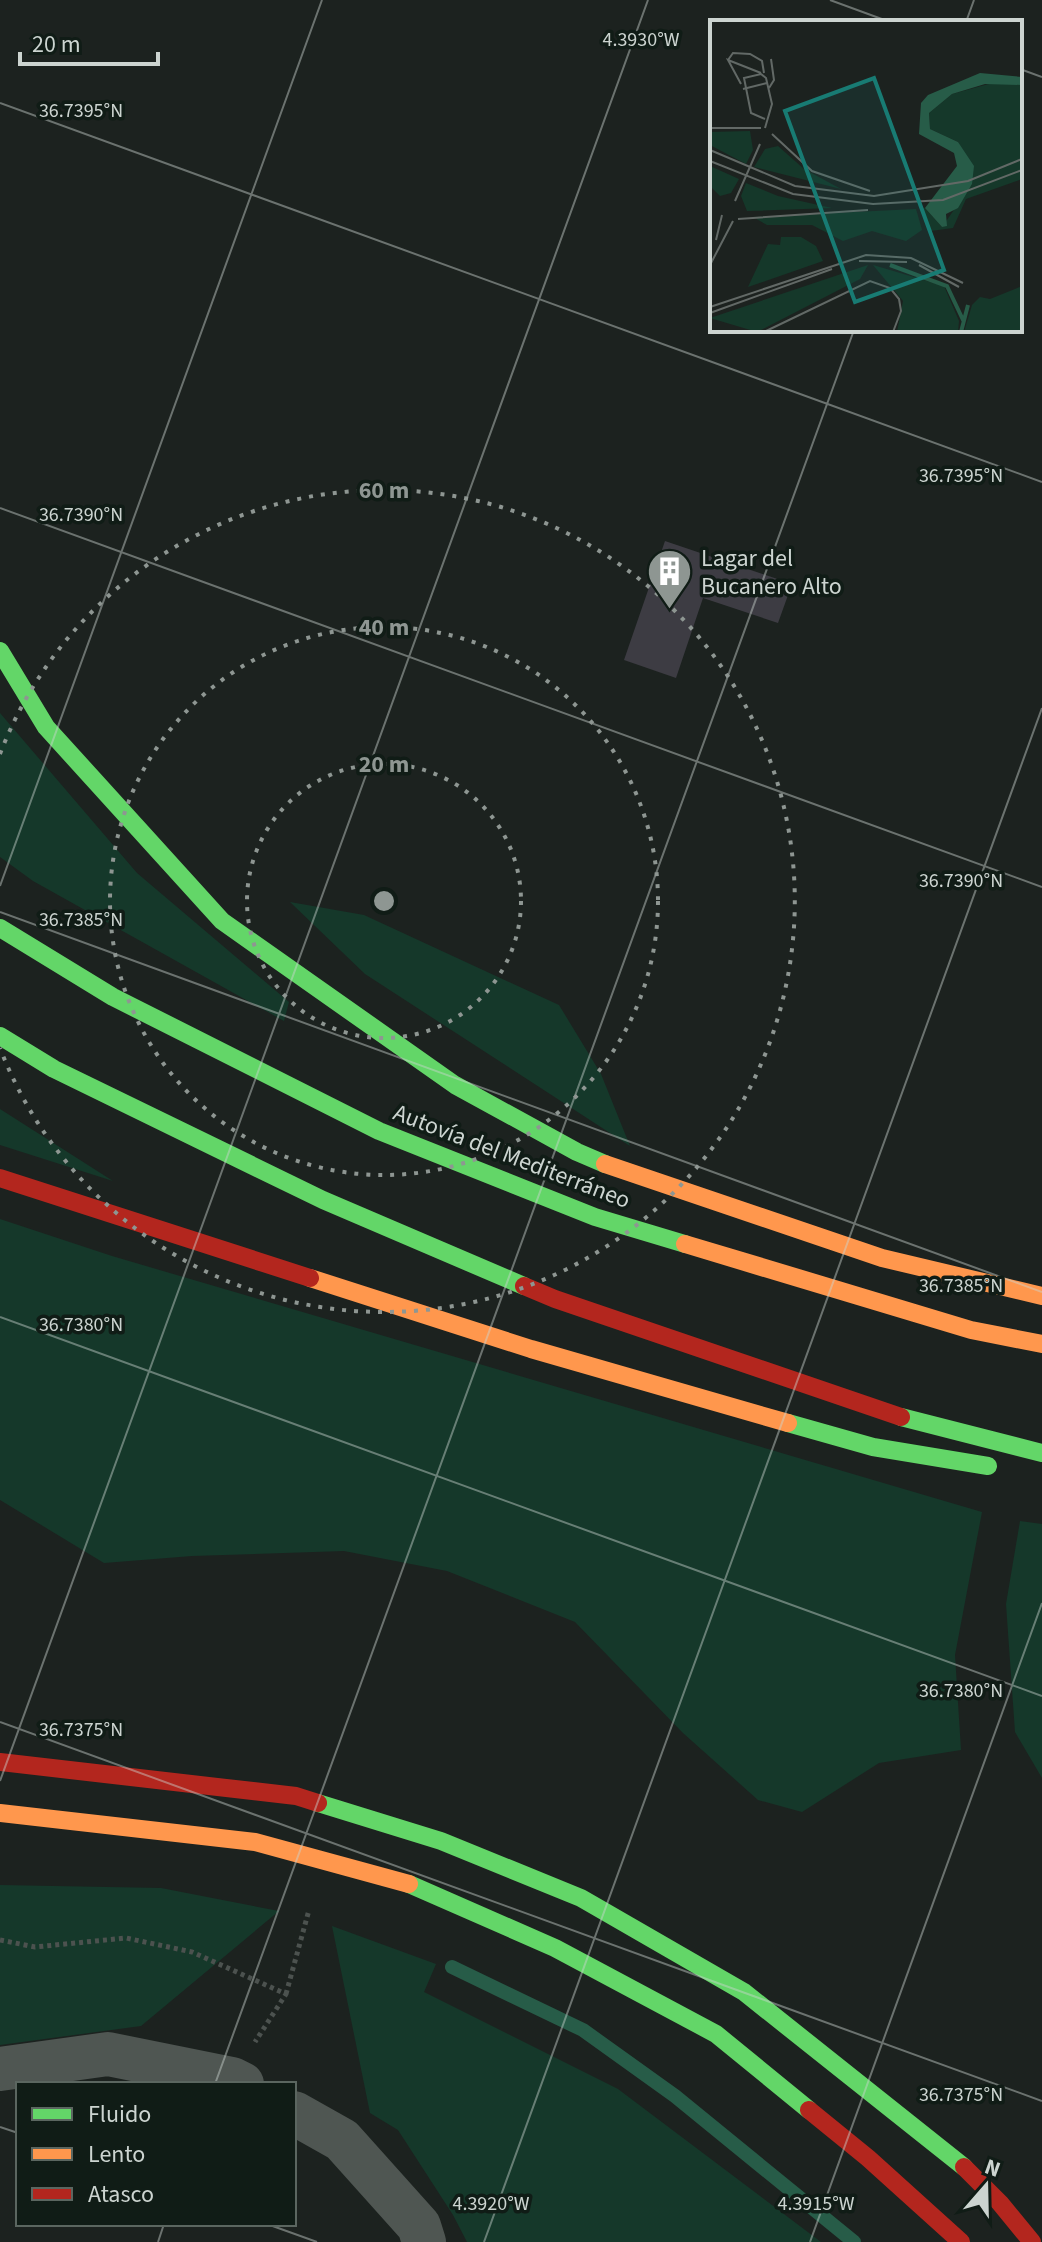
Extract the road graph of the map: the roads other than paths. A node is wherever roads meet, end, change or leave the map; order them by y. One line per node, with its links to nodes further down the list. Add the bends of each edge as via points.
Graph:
1 (0, 651): 5 (main road, via 46,727 222,921 455,1085 618,1170 882,1258)
2 (0, 928): 6 (main road, Autovía del Mediterráneo, via 113,997 379,1131 595,1217 971,1330)
3 (0, 1036): 7 (main road, via 54,1069 323,1200 555,1299 906,1419)
4 (0, 1178): 8 (main road, via 531,1349 873,1447)
5 (1042, 1296)
6 (1042, 1344)
7 (1042, 1453)
8 (1011, 1469)
9 (0, 1762): 16 (main road, via 296,1796 441,1841 581,1898 744,1992 951,2155)
10 (0, 1813): 15 (main road, via 255,1842 409,1884 555,1948 716,2034)
11 (0, 2069): 12 (street, via 108,2054)
12 (237, 2081)
13 (296, 2114): 14 (street, via 342,2140 419,2226)
14 (424, 2242)
15 (961, 2242)
16 (1032, 2242)

